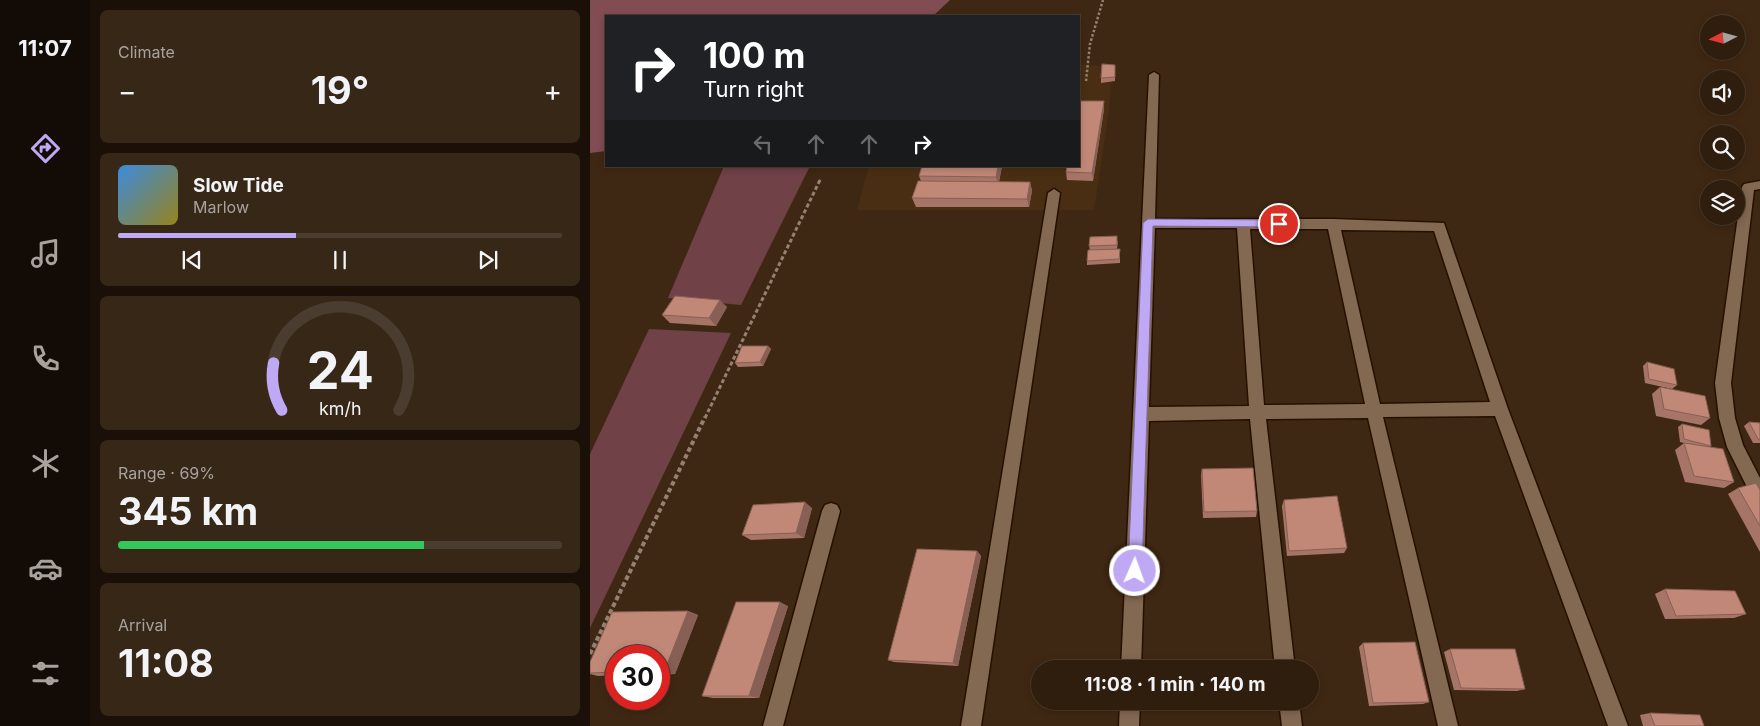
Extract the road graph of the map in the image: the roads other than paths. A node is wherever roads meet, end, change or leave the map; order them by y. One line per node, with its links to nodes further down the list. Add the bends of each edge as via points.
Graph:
1 (1154, 75): 4 (street)
2 (1760, 185): 11 (street, via 1748,187 1722,383 1735,447)
3 (1054, 193): 18 (street)
4 (1148, 223): 5 (street); 10 (street)
5 (1243, 224): 6 (street); 9 (street)
6 (1333, 224): 7 (street, via 1439,226); 8 (street)
7 (1500, 409): 8 (street); 22 (street)
8 (1374, 411): 9 (street); 21 (street)
9 (1257, 412): 10 (street); 14 (street)
10 (1141, 414): 13 (street)
11 (1760, 495)
12 (832, 511): 17 (street)
13 (1132, 660)
14 (1284, 660)
15 (1130, 710): 19 (street)
16 (1290, 710): 20 (street)
17 (773, 726)
18 (971, 726)
19 (1129, 726)
20 (1292, 726)
21 (1448, 726)
22 (1618, 726)

